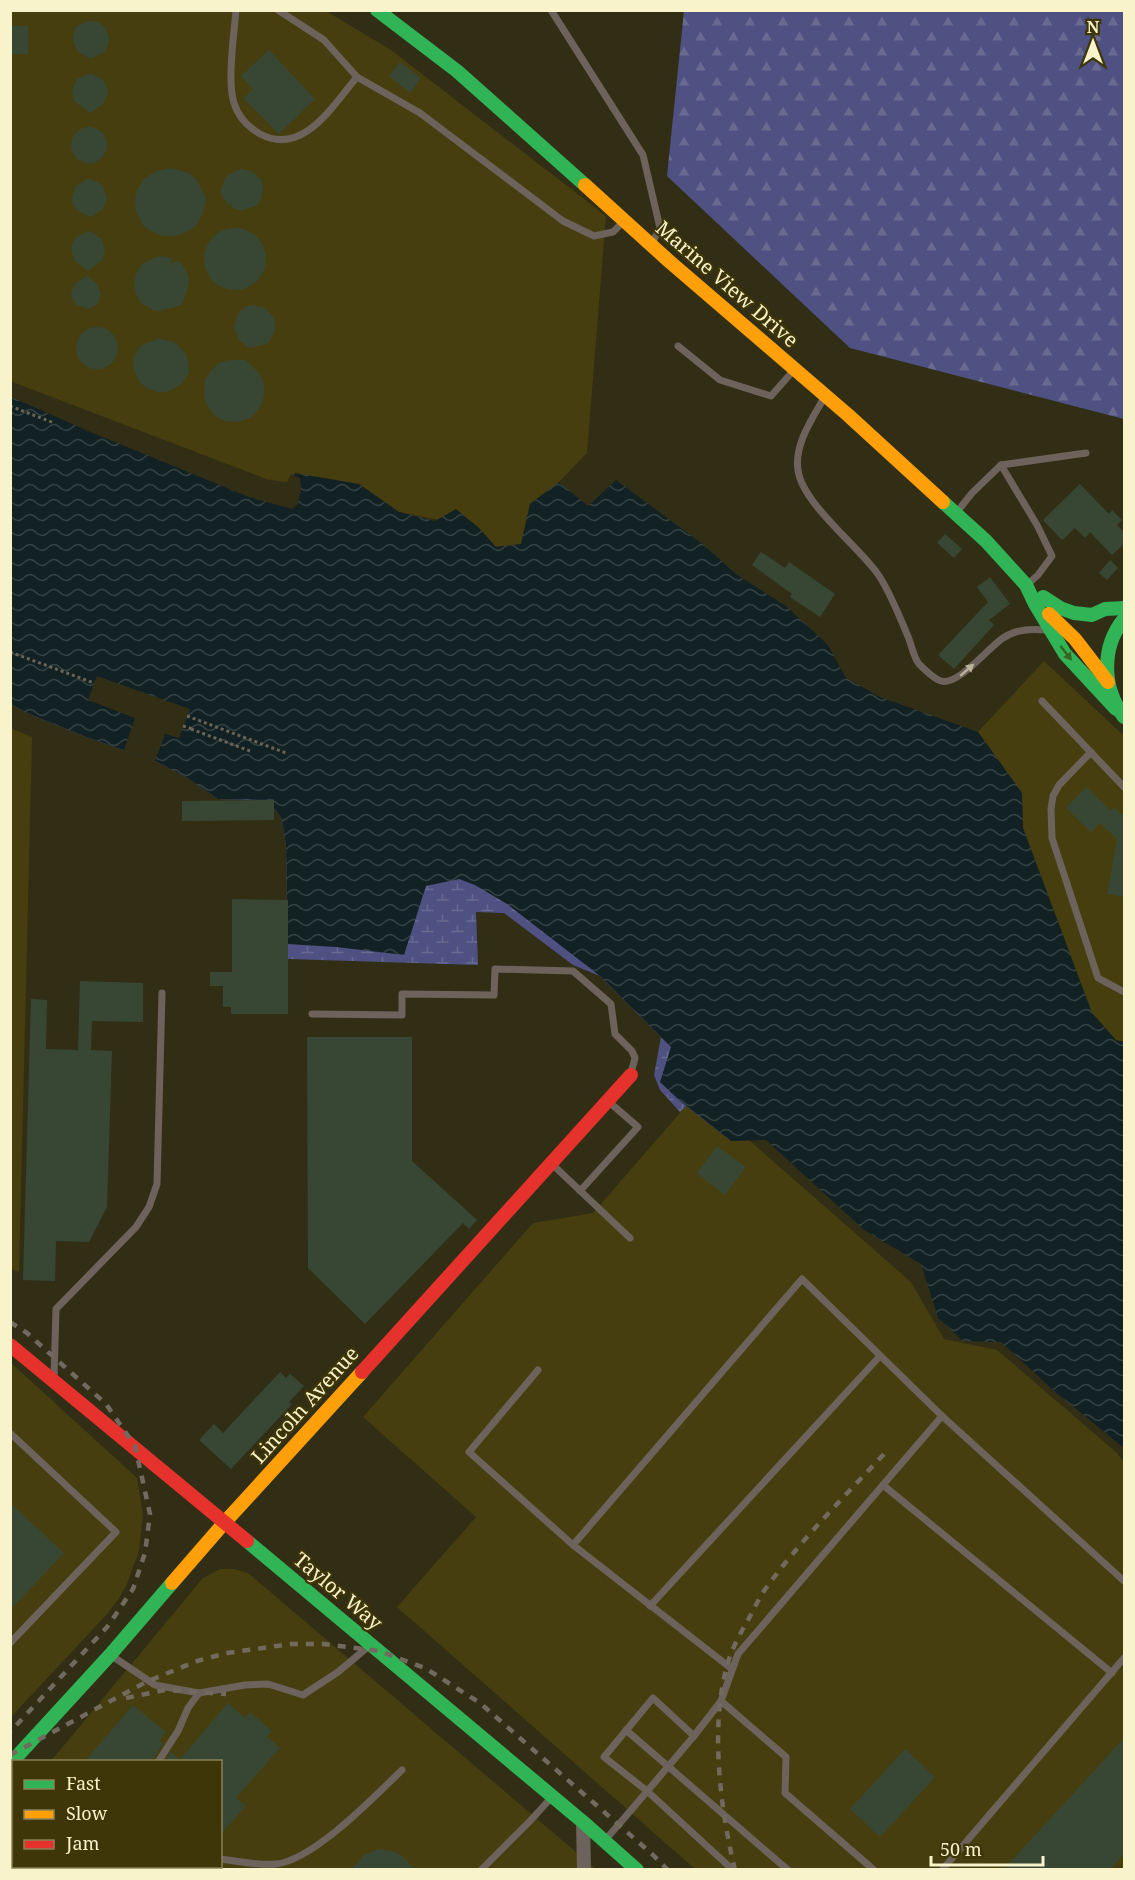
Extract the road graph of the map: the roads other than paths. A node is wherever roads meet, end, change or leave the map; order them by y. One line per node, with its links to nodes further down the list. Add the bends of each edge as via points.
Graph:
1 (236, 10): 5 (lane, via 231,86 234,103 244,122 259,133 275,140 300,136 314,127)
2 (278, 10): 5 (lane, via 324,40)
3 (377, 10): 6 (street, Marine View Drive, via 457,71)
4 (551, 10): 7 (lane, via 643,155 660,228)
5 (357, 77): 6 (lane, via 420,113 563,221 594,236 613,232)
6 (625, 221): 7 (street, Marine View Drive)
7 (651, 243): 9 (street, Marine View Drive)
8 (678, 346): 9 (lane, via 720,380 771,396)
9 (794, 369): 10 (street, Marine View Drive)
10 (825, 396): 13 (street, Marine View Drive); 18 (lane, one-way to 18, via 798,453 803,488 878,574 919,663 939,680 948,682 1004,638 1025,629)
11 (1086, 453): 12 (lane)
12 (1001, 465): 13 (lane); 14 (lane, via 1052,556)
13 (955, 514): 14 (street, Marine View Drive)
14 (1026, 585): 15 (street, Marine View Drive); 16 (street, via 1074,613 1092,615 1105,609)
15 (1035, 604): 18 (street, Marine View Drive); 21 (street, Marine View Drive)
16 (1125, 608)
17 (1125, 619): 20 (street)
18 (1051, 630): 24 (street, Marine View Drive, one-way to 24, via 1065,654)
19 (1125, 633): 20 (street)
20 (1111, 638): 21 (street, via 1089,642); 22 (street)
21 (1075, 639): 22 (street, Marine View Drive)
22 (1108, 682): 24 (street)
23 (1042, 702): 25 (lane)
24 (1122, 707)
25 (1091, 752): 26 (lane); 27 (lane, via 1053,796 1052,838 1098,978)
26 (1125, 787)
27 (1125, 992)
28 (162, 993): 38 (lane, via 157,1184 136,1227 56,1309)
29 (312, 1014): 30 (lane, via 402,1015 402,994 494,995 495,969 573,971 611,1004 615,1034 635,1058)
30 (631, 1075): 31 (street, Lincoln Avenue)
31 (608, 1101): 32 (street, Lincoln Avenue); 33 (lane, via 638,1128)
32 (551, 1163): 33 (lane); 42 (street, Lincoln Avenue)
33 (580, 1191): 34 (lane)
34 (630, 1238)
35 (10, 1345): 38 (street, Taylor Way)
36 (880, 1356): 39 (lane); 43 (lane, via 802,1280); 45 (lane)
37 (538, 1370): 43 (lane, via 469,1452)
38 (54, 1380): 42 (street, Taylor Way)
39 (942, 1416): 41 (lane); 44 (lane)
40 (10, 1433): 46 (lane, via 116,1532)
41 (883, 1485): 50 (lane, via 738,1654); 51 (lane)
42 (225, 1522): 47 (street, Taylor Way); 48 (street, Lincoln Avenue)
43 (573, 1545): 45 (lane)
44 (1125, 1581)
45 (650, 1606): 50 (lane)
46 (10, 1643)
47 (371, 1644): 52 (lane, via 303,1695 268,1684); 61 (street, Taylor Way)
48 (110, 1655): 52 (lane, via 155,1685); 56 (street, Lincoln Avenue)
49 (1125, 1658): 51 (lane)
50 (732, 1669): 53 (lane)
51 (1112, 1673): 71 (lane)
52 (199, 1693): 57 (lane)
53 (721, 1701): 55 (lane); 70 (lane, via 786,1757 785,1793)
54 (626, 1730): 55 (lane, via 653,1698); 58 (lane); 60 (lane, via 604,1757)
55 (694, 1736): 58 (lane)
56 (14, 1760)
57 (159, 1760)
58 (669, 1766): 60 (lane); 69 (lane)
59 (402, 1770): 64 (lane, via 356,1814 306,1853 277,1864)
60 (647, 1791): 63 (lane); 68 (lane)
61 (552, 1796): 62 (street, Taylor Way); 65 (lane)
62 (583, 1822): 63 (street, Taylor Way); 66 (street)
63 (605, 1841): 67 (street, Taylor Way)
64 (222, 1859)
65 (481, 1869)
66 (584, 1869)
67 (637, 1869)
68 (734, 1869)
69 (788, 1869)
70 (874, 1869)
71 (942, 1869)

